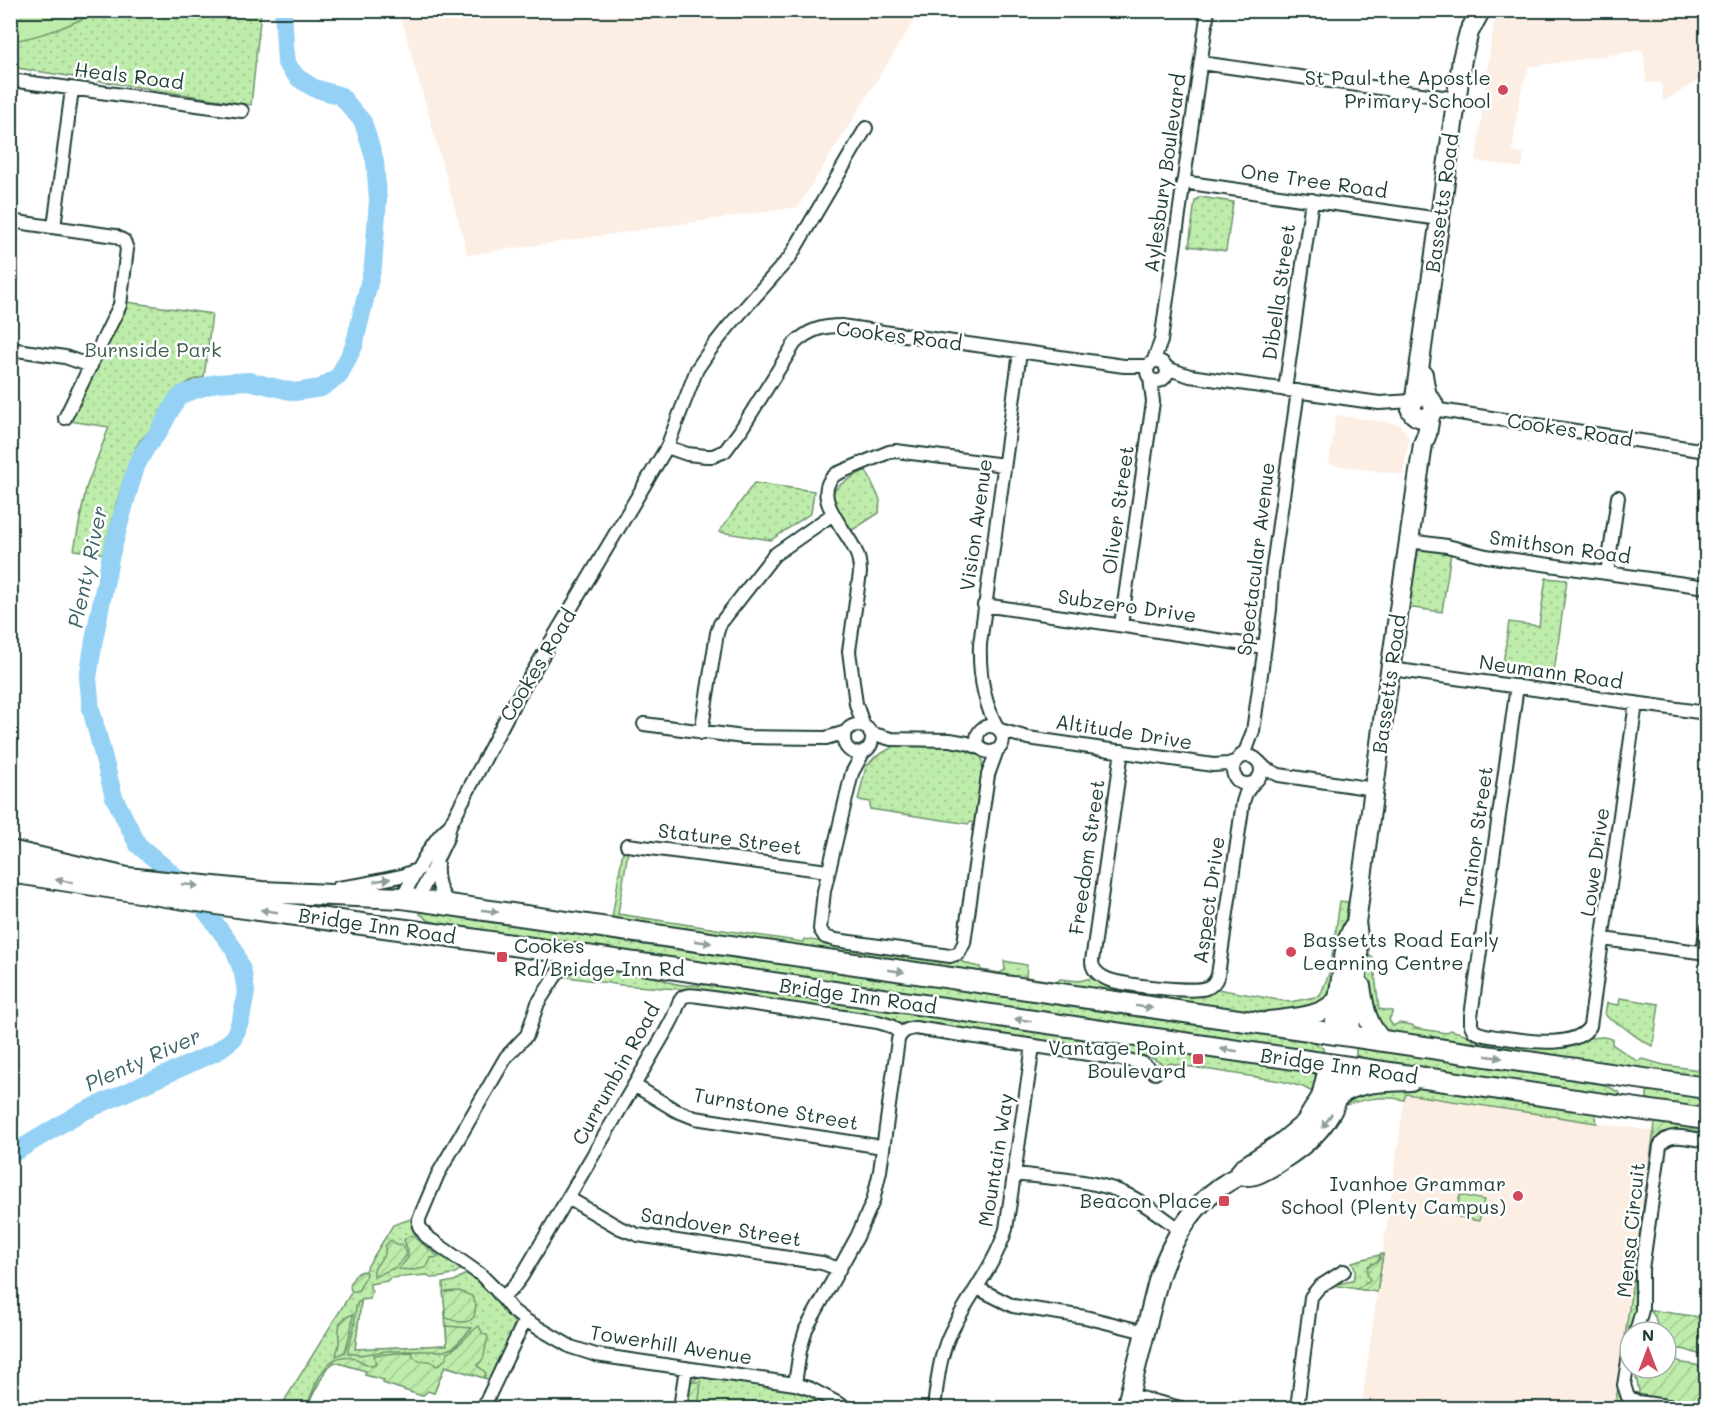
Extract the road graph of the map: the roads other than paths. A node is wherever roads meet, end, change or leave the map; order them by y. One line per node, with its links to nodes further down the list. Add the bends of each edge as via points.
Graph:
1 (1208, 10): 3 (street, Aylesbury Boulevard)
2 (1480, 10): 6 (street, Bassetts Road, via 1465,45)
3 (1201, 63): 6 (street); 9 (street, Aylesbury Boulevard)
4 (10, 80): 5 (street, Heals Road)
5 (72, 89): 7 (street, Heals Road); 13 (street)
6 (1457, 99): 11 (street, Bassetts Road)
7 (242, 111)
8 (866, 128): 21 (street, Cookes Road, via 790,257 697,369)
9 (1184, 182): 10 (street, One Tree Road); 17 (street, Aylesbury Boulevard)
10 (1312, 200): 11 (street, One Tree Road); 18 (street, Dibella Street)
11 (1440, 219): 19 (street, Bassetts Road, via 1423,336)
12 (10, 221): 13 (street)
13 (54, 227): 16 (street, via 115,236 124,240 127,249 120,304)
14 (10, 349): 16 (street, via 65,357)
15 (1020, 352): 17 (street, Cookes Road); 21 (street, Cookes Road, via 841,326 821,327 795,344 725,451 706,456); 23 (street, Vision Avenue)
16 (90, 366): 20 (street)
17 (1157, 372): 18 (street, Cookes Road); 30 (street, Oliver Street)
18 (1291, 391): 19 (street, Cookes Road, via 1378,403 1400,412); 31 (street, Spectacular Avenue)
19 (1421, 407): 22 (street, Cookes Road); 26 (street, Bassetts Road, via 1427,434)
20 (65, 417)
21 (667, 447): 62 (street, Cookes Road, via 512,707)
22 (1707, 451)
23 (1004, 465): 25 (street, via 889,452 832,478 827,493); 29 (street, Vision Avenue)
24 (1618, 497): 27 (street)
25 (833, 514): 36 (street, via 854,547 859,563 849,643); 43 (street, via 766,562 720,624)
26 (1409, 540): 27 (street, Smithson Road, via 1486,556); 32 (street, Bassetts Road)
27 (1607, 573): 28 (street, Smithson Road)
28 (1707, 587)
29 (984, 605): 30 (street, Subzero Drive); 34 (street, Vision Avenue, via 980,657)
30 (1121, 625): 31 (street, Subzero Drive)
31 (1264, 646): 42 (street, Spectacular Avenue)
32 (1391, 669): 33 (street, Neumann Road); 60 (street, Bassetts Road)
33 (1517, 686): 35 (street, Neumann Road); 84 (street, Trainor Street, via 1472,1028 1486,1035 1555,1042 1580,1035)
34 (985, 703): 39 (street, Vision Avenue); 41 (street, Vision Avenue)
35 (1636, 703): 37 (street, Neumann Road); 75 (street, Lowe Drive)
36 (856, 704): 40 (street); 46 (street)
37 (1707, 713)
38 (644, 724): 43 (street)
39 (998, 728): 41 (street, via 988,726); 45 (street, Altitude Drive); 49 (street, via 1004,737)
40 (848, 730): 44 (street); 46 (street, via 857,725); 48 (street, via 844,739)
41 (979, 731): 47 (street); 50 (street, via 977,741)
42 (1253, 731): 52 (street, Spectacular Avenue, via 1246,750); 53 (street, Spectacular Avenue)
43 (701, 733): 44 (street)
44 (826, 738): 48 (street)
45 (1028, 738): 49 (street, Altitude Drive); 51 (street, Altitude Drive)
46 (867, 739): 47 (street); 48 (street, via 855,752); 55 (street)
47 (950, 740): 50 (street)
48 (848, 748): 55 (street)
49 (1000, 748): 50 (street, via 991,752); 56 (street)
50 (982, 749): 56 (street)
51 (1122, 751): 54 (street, Altitude Drive); 80 (street, Freedom Street)
52 (1237, 760): 53 (street, via 1244,756); 54 (street, Altitude Drive); 58 (street, via 1233,768)
53 (1257, 760): 57 (street); 59 (street, via 1261,770)
54 (1213, 765): 58 (street, Altitude Drive)
55 (852, 773): 68 (street)
56 (988, 775): 68 (street, via 962,949 954,955 825,936 819,924)
57 (1279, 775): 59 (street); 60 (street)
58 (1235, 778): 59 (street, via 1245,784); 61 (street, Aspect Drive)
59 (1256, 781): 61 (street, Aspect Drive)
60 (1374, 789): 72 (street, Bassetts Road)
61 (1243, 802): 80 (street, Aspect Drive, via 1215,981 1203,989 1160,988 1105,979)
62 (450, 825): 65 (street, Cookes Road); 66 (street, Cookes Road)
63 (627, 845): 68 (street, Stature Street)
64 (10, 851): 69 (main road, Bridge Inn Road, one-way to 69, via 127,878)
65 (438, 857): 70 (street, Cookes Road); 71 (street, Cookes Road, via 438,886)
66 (418, 869): 69 (street, one-way to 66, via 358,885); 70 (street, Cookes Road)
67 (10, 872): 73 (main road, Bridge Inn Road, one-way to 67)
68 (828, 872)
69 (262, 892): 70 (main road, Bridge Inn Road)
70 (409, 900): 71 (main road, Bridge Inn Road); 73 (main road, Cookes Road)
71 (452, 905): 83 (main road, Bridge Inn Road, one-way to 83)
72 (1356, 923): 79 (street, Bassetts Road); 82 (street, Bassetts Road, via 1346,945)
73 (398, 929): 76 (main road, Bridge Inn Road)
74 (1707, 930): 77 (street)
75 (1603, 939): 77 (street); 84 (street, Lowe Drive)
76 (543, 950): 78 (main road, Bridge Inn Road); 81 (street, via 554,965)
77 (1705, 953)
78 (614, 960): 81 (street, via 573,964); 89 (main road, Bridge Inn Road, one-way to 78)
79 (1358, 960): 86 (street, Bassetts Road); 87 (street, via 1367,1017)
80 (1093, 968)
81 (554, 977): 107 (street, Towerhill Avenue, via 536,1008 527,1035 507,1057 438,1174 419,1219 419,1227 426,1236 481,1275)
82 (1337, 1000): 83 (street, via 1313,1014); 86 (street, Bassetts Road)
83 (1254, 1022): 86 (main road, Bridge Inn Road)
84 (1590, 1026)
85 (901, 1034): 88 (street, via 915,1028); 93 (street, Currumbin Road, via 878,1022 688,995 680,999); 99 (street)
86 (1341, 1035): 87 (main road, Bridge Inn Road); 89 (main road, Bassetts Road)
87 (1383, 1041): 91 (main road, Bridge Inn Road, one-way to 91)
88 (1033, 1046): 90 (street, via 1135,1061); 100 (street, Mountain Way)
89 (1337, 1065): 92 (main road, Bridge Inn Road); 95 (street); 101 (street, via 1305,1122 1244,1167)
90 (1155, 1073)
91 (1634, 1078): 94 (main road, Bridge Inn Road); 96 (main road)
92 (1437, 1080): 95 (street, via 1366,1085); 96 (main road, Bridge Inn Road)
93 (634, 1086): 99 (street, Turnstone Street, via 695,1118); 102 (street, Currumbin Road)
94 (1707, 1088)
95 (1339, 1096): 101 (street, one-way to 101, via 1324,1126 1305,1144 1259,1174)
96 (1630, 1108): 97 (main road, Bridge Inn Road)
97 (1707, 1119)
98 (1707, 1141): 109 (street, Mensa Circuit, via 1672,1137 1660,1146 1642,1269)
99 (883, 1147): 104 (street, via 870,1210)
100 (1015, 1174): 103 (street, via 1113,1189); 106 (street, Mountain Way, via 1004,1236)
101 (1239, 1176): 103 (street, via 1206,1199)
102 (568, 1198): 104 (street, Sandover Street, via 638,1235 822,1263); 107 (street, Currumbin Road, via 519,1281)
103 (1181, 1230): 110 (street, via 1162,1268)
104 (839, 1269): 113 (street, via 803,1336)
105 (1344, 1271): 120 (street, via 1311,1297)
106 (977, 1288): 110 (street, via 1013,1306 1085,1317); 118 (street, Mountain Way, via 945,1347)
107 (502, 1297): 108 (street, Towerhill Avenue)
108 (525, 1320): 111 (street, Towerhill Avenue, via 579,1350); 115 (street)
109 (1639, 1320)
110 (1145, 1332): 114 (street)
111 (686, 1368): 113 (street, Towerhill Avenue); 116 (street)
112 (1625, 1380): 121 (street, via 1628,1397 1638,1402)
113 (795, 1384): 117 (street, Towerhill Avenue)
114 (1127, 1402): 119 (street)
115 (483, 1408)
116 (680, 1408)
117 (847, 1408)
118 (934, 1408)
119 (1181, 1408)
120 (1297, 1408)
121 (1681, 1408)

